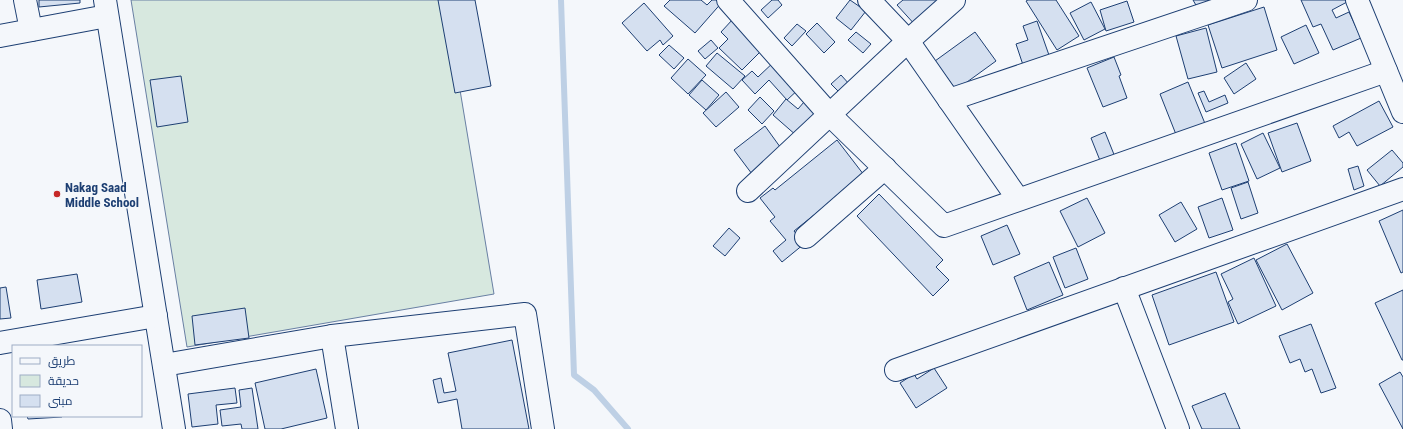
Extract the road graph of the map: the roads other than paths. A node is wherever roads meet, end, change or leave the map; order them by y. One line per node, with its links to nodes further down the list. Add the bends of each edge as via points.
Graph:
1 (25, 0): 8 (street)
2 (728, 0): 14 (street)
3 (869, 0): 10 (street)
4 (954, 0): 10 (street)
5 (1246, 0): 12 (street)
6 (1356, 0): 11 (street)
7 (106, 8): 8 (street); 21 (street)
8 (31, 30): 9 (street)
9 (0, 36)
10 (908, 41): 12 (street); 14 (street)
11 (1386, 71): 13 (street); 18 (street)
12 (949, 100): 18 (street)
13 (1403, 112)
14 (829, 114): 15 (street); 17 (street)
15 (885, 168): 18 (street, via 944,226); 19 (street)
16 (1403, 189): 20 (street)
17 (748, 191)
18 (1018, 199)
19 (806, 237)
20 (1124, 288): 25 (street); 31 (street)
21 (156, 316): 23 (street); 24 (street)
22 (332, 336): 24 (street); 29 (street); 30 (street, via 524,314)
23 (0, 343)
24 (164, 365): 28 (street)
25 (896, 370)
26 (0, 420): 27 (street)
27 (1, 429)
28 (174, 429)
29 (347, 429)
30 (543, 429)
31 (1178, 429)

